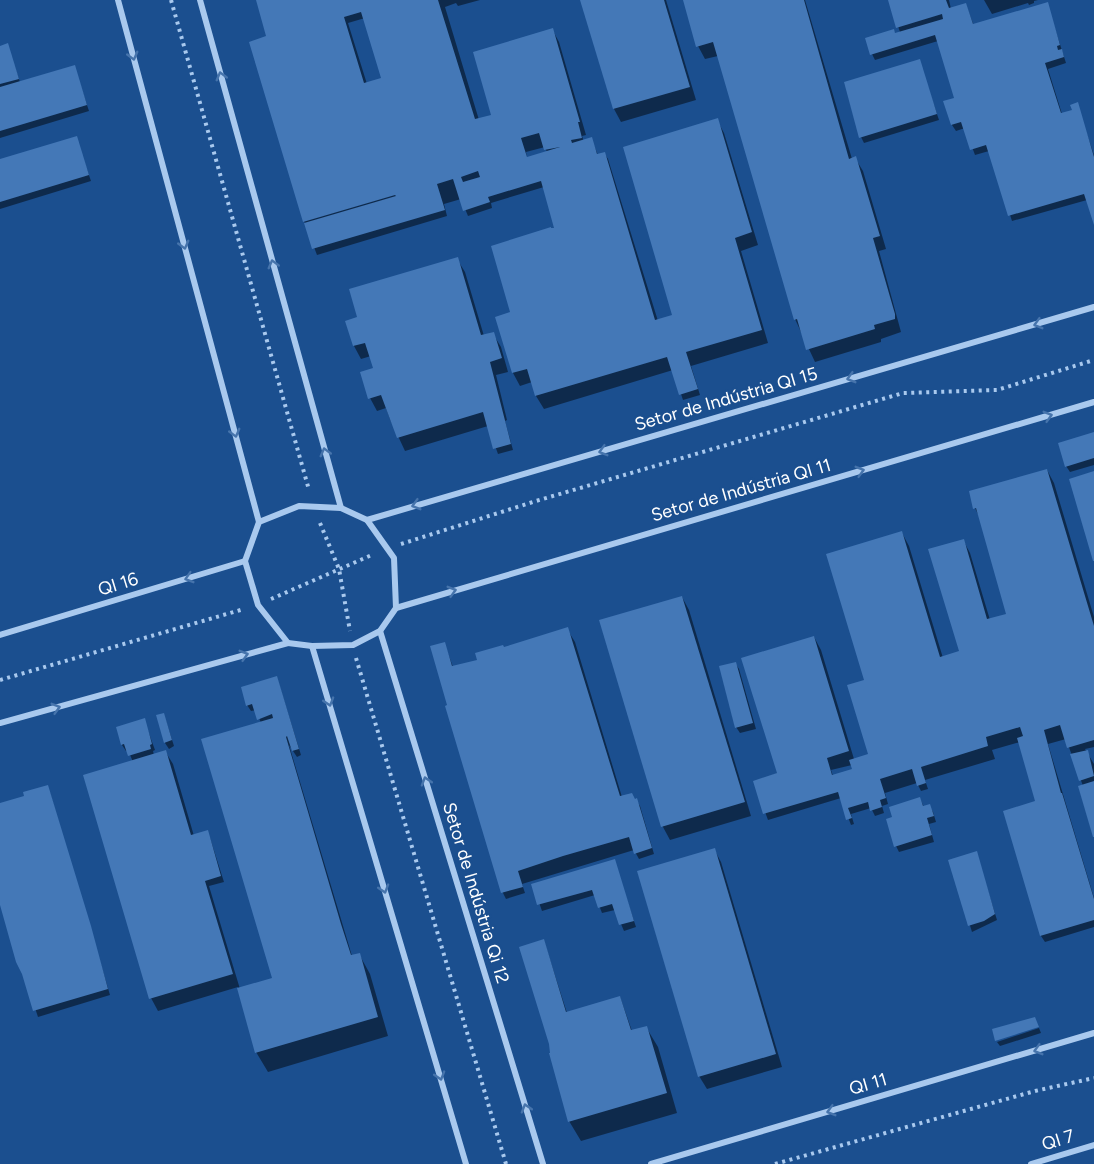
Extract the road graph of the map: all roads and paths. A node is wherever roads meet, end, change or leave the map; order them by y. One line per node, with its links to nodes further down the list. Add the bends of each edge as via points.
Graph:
1 (118, 0): 10 (street, one-way to 10)
2 (171, 0): 7 (path)
3 (200, 0): 8 (street, one-way to 3)
4 (1094, 307): 9 (street, Setor de Indústria QI 15, one-way to 9)
5 (1094, 360): 11 (path, via 997,390 903,393)
6 (1094, 402): 15 (street, Setor de Indústria QI 11, one-way to 6)
7 (314, 507): 8 (street); 10 (street, via 299,506); 13 (path)
8 (341, 508): 9 (street)
9 (367, 520): 11 (street)
10 (260, 522): 12 (street)
11 (387, 548): 13 (path); 15 (street, via 394,558)
12 (245, 561): 14 (street); 17 (street, QI 16, one-way to 17)
13 (339, 569): 14 (path); 19 (path)
14 (258, 605): 18 (street); 21 (path)
15 (396, 608): 16 (street)
16 (380, 631): 19 (street); 28 (street, Setor de Indústria Qi 12, one-way to 16)
17 (0, 635)
18 (288, 643): 20 (street); 22 (street, one-way to 18)
19 (352, 645): 20 (street); 27 (path)
20 (312, 646): 26 (street, one-way to 26)
21 (0, 680)
22 (0, 723)
23 (1094, 1033): 29 (street, QI 11, one-way to 29)
24 (1094, 1078): 30 (path)
25 (1094, 1145): 31 (street, QI 7)
26 (466, 1164)
27 (506, 1164)
28 (543, 1164)
29 (651, 1164)
30 (775, 1164)
31 (1031, 1164)

